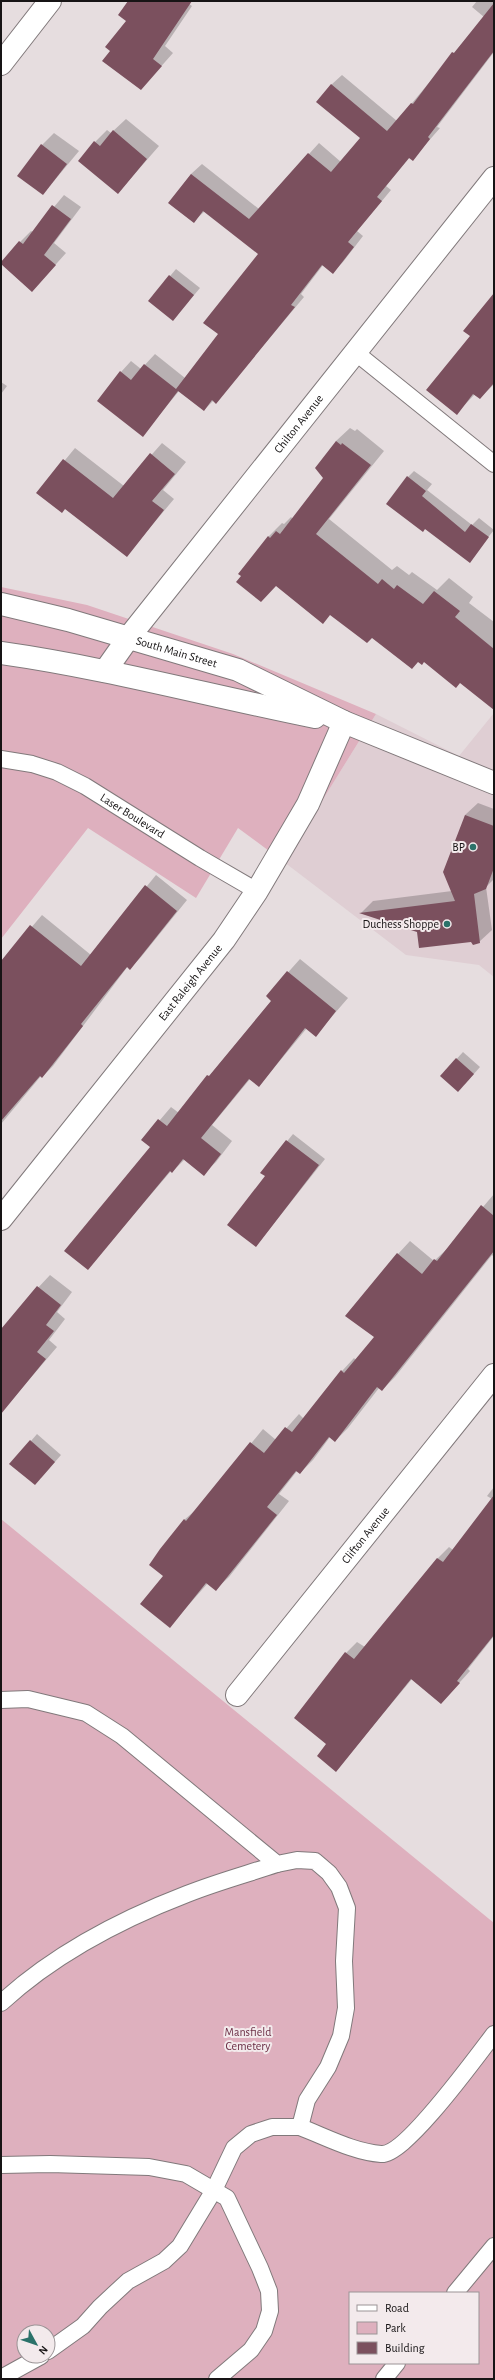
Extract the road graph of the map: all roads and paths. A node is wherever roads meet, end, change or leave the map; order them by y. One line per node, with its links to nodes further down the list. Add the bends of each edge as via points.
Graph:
1 (50, 1): 2 (main road)
2 (1, 64)
3 (494, 178): 4 (main road, Chilton Avenue)
4 (355, 352): 5 (lane); 7 (main road, Chilton Avenue)
5 (494, 464)
6 (1, 604): 7 (main road, South Main Street)
7 (129, 637): 9 (main road, Chilton Avenue); 10 (main road, South Main Street, via 238,670)
8 (1, 653): 9 (main road, South Main Street)
9 (105, 671): 10 (main road, South Main Street)
10 (344, 722): 12 (main road, South Main Street); 13 (main road, East Raleigh Avenue, via 308,804)
11 (1, 760): 13 (lane, Laser Boulevard, via 32,764 64,775)
12 (494, 783)
13 (257, 890): 14 (main road, East Raleigh Avenue, via 224,940)
14 (1, 1219)
15 (494, 1375): 16 (main road, Clifton Avenue)
16 (237, 1695)
17 (1, 1700): 18 (lane, via 28,1699 86,1713 122,1736)
18 (277, 1864): 19 (lane, via 188,1894 106,1931 56,1962); 21 (lane, via 297,1860 315,1861 336,1882 347,1908 344,1961 346,2008 341,2036 328,2067 307,2100)
19 (1, 2003)
20 (494, 2034): 21 (lane, via 422,2123 395,2150 382,2154 363,2150)
21 (300, 2127): 23 (lane, via 272,2127 251,2134 234,2148)
22 (1, 2165): 23 (lane, via 149,2167 186,2174)
23 (214, 2190): 26 (lane, via 180,2246 164,2261 128,2281 100,2306 83,2326); 30 (lane, via 227,2198 260,2268 269,2291 270,2311 264,2331 251,2350)
24 (494, 2246): 25 (lane)
25 (456, 2292)
26 (56, 2345)
27 (26, 2364): 29 (lane)
28 (396, 2364): 31 (lane)
29 (1, 2378)
30 (217, 2379)
31 (384, 2379)

